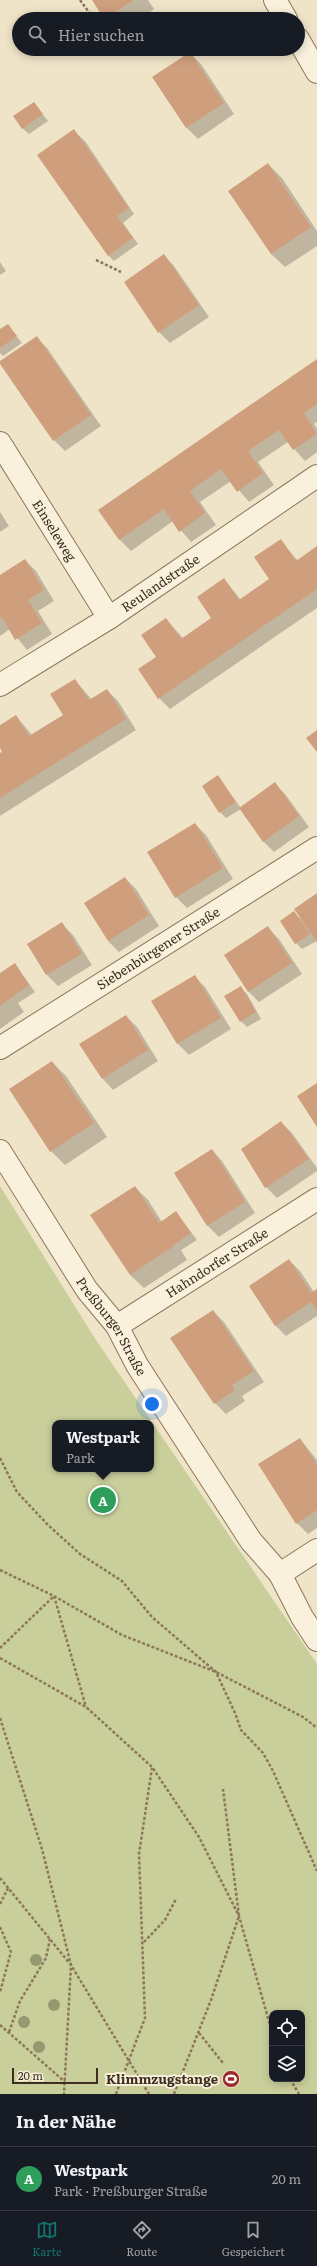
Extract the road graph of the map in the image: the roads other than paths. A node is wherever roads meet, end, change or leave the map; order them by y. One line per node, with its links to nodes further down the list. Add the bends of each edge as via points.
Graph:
1 (275, 0): 2 (street)
2 (282, 12)
3 (305, 51): 4 (street)
4 (317, 72)
5 (0, 443): 7 (street, Einseleweg)
6 (317, 476): 7 (street, Reulandstraße)
7 (109, 618): 8 (street, Reulandstraße)
8 (0, 685)
9 (317, 848): 10 (street, Siebenbürgener Straße)
10 (0, 1048)
11 (0, 1151): 13 (street, Preßburger Straße, via 87,1290)
12 (317, 1199): 13 (street, Hahndorfer Straße)
13 (117, 1326): 15 (street, Preßburger Straße, via 137,1365 251,1541)
14 (317, 1550): 15 (street)
15 (280, 1574): 16 (street, Preßburger Straße)
16 (317, 1640)

